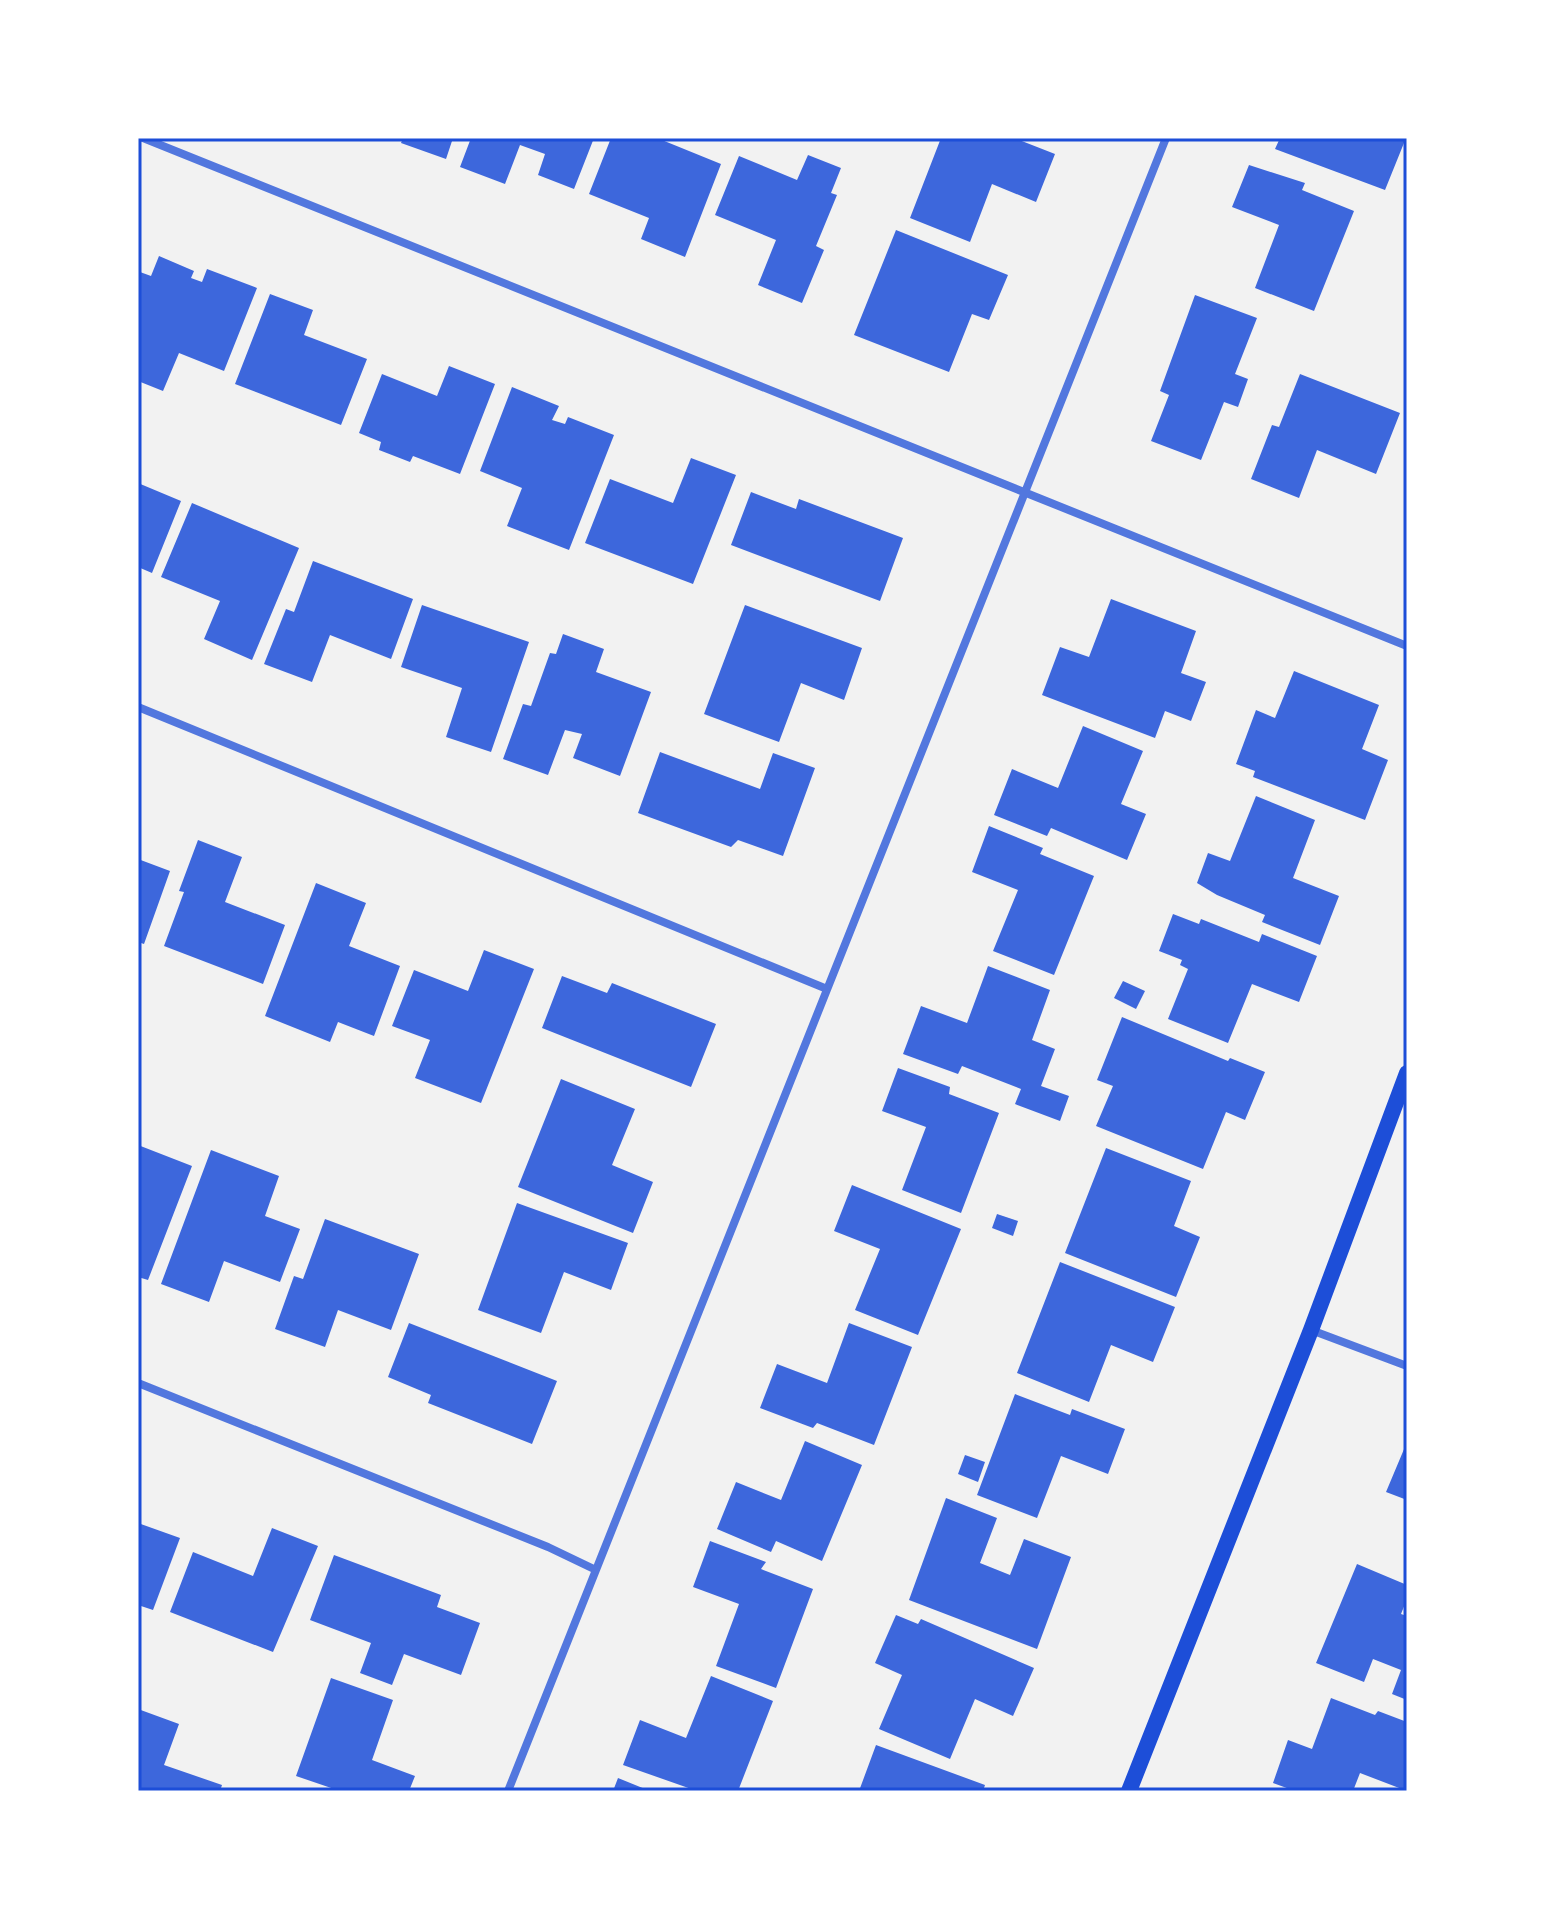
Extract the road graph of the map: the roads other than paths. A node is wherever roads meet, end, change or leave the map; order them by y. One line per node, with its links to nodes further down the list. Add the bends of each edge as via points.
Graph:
1 (143, 138): 3 (street)
2 (1166, 138): 3 (street)
3 (1025, 492): 4 (street); 6 (street)
4 (1407, 646)
5 (138, 707): 6 (street)
6 (827, 989): 11 (street)
7 (1407, 1073): 8 (main road)
8 (1311, 1330): 9 (street); 13 (main road)
9 (1407, 1366)
10 (138, 1383): 11 (street)
11 (596, 1570): 12 (street)
12 (508, 1791)
13 (1129, 1791)

